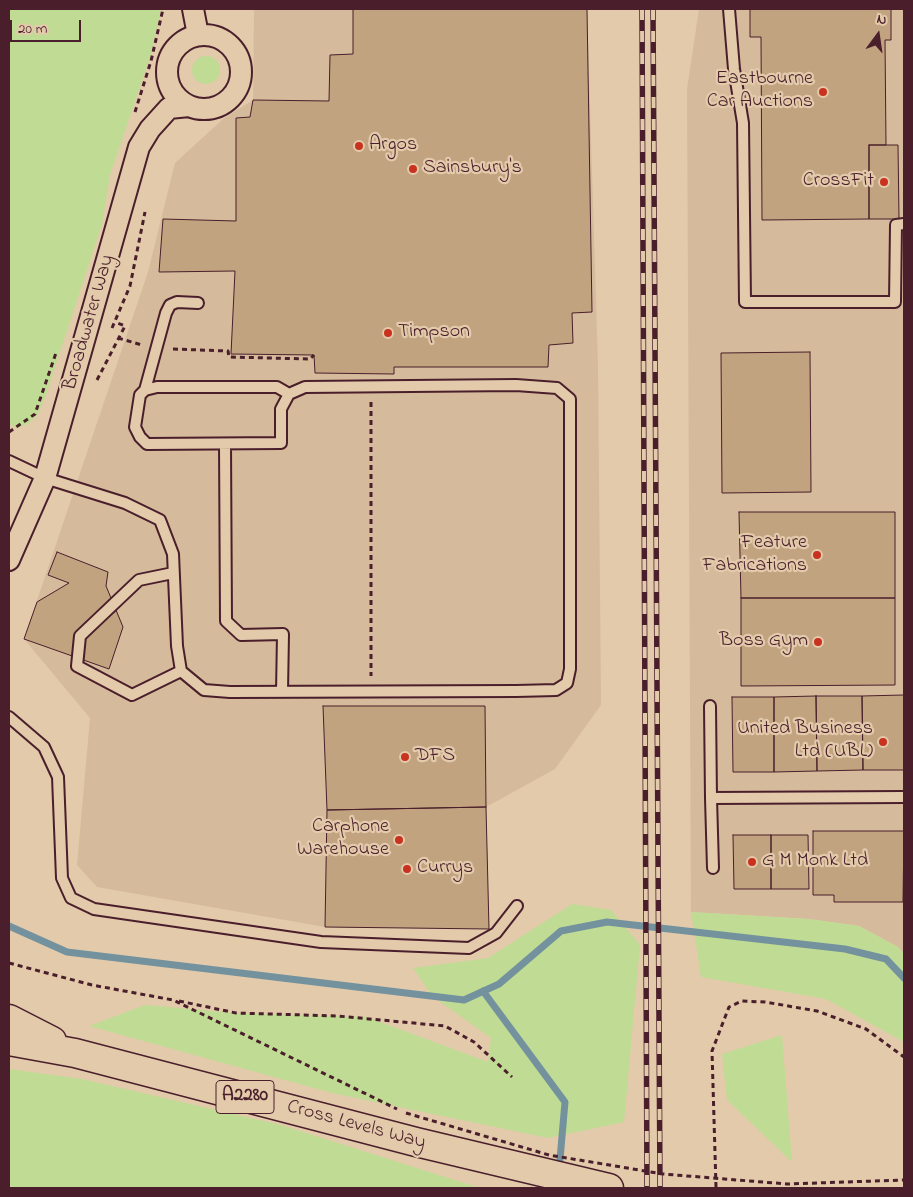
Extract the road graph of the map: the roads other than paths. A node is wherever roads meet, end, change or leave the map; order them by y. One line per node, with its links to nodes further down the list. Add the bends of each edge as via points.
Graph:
1 (193, 9): 3 (street)
2 (729, 9): 5 (lane, via 743,123 745,302 895,302 896,225)
3 (198, 34): 4 (street, via 177,45 167,67 171,90); 4 (street, Broadwater Way, via 215,36 230,45 241,65 241,77 231,97 222,104 200,109)
4 (189, 106): 11 (street, Broadwater Way, via 169,108 139,147)
5 (904, 224)
6 (198, 303): 7 (lane, via 170,305)
7 (145, 390): 8 (lane, via 157,387 277,388); 9 (lane, via 140,395 135,427 147,444)
8 (289, 394): 9 (lane, via 281,409 281,443); 15 (lane, via 305,387 516,385 557,388 570,399 570,669 567,683 556,690)
9 (225, 444): 15 (lane, via 226,621 241,635 283,634)
10 (9, 461): 11 (lane)
11 (45, 478): 12 (street, Broadwater Way); 13 (lane, via 125,503 160,520 173,554)
12 (9, 560)
13 (173, 573): 14 (lane); 14 (lane, via 139,580 80,636 77,666 132,695)
14 (181, 671): 15 (lane, via 204,690)
15 (282, 692)
16 (710, 706): 19 (lane)
17 (9, 717): 21 (lane, via 44,746 58,778 62,878 71,898 94,909 321,942 469,948 496,933)
18 (904, 797): 19 (lane)
19 (711, 798): 20 (lane)
20 (713, 868)
21 (516, 906)
22 (9, 1019): 24 (main road, Cross Levels Way / A2280)
23 (9, 1041): 24 (main road, Cross Levels Way / A2280)
24 (75, 1053): 25 (main road, Cross Levels Way / A2280, via 416,1142)
25 (609, 1188)

